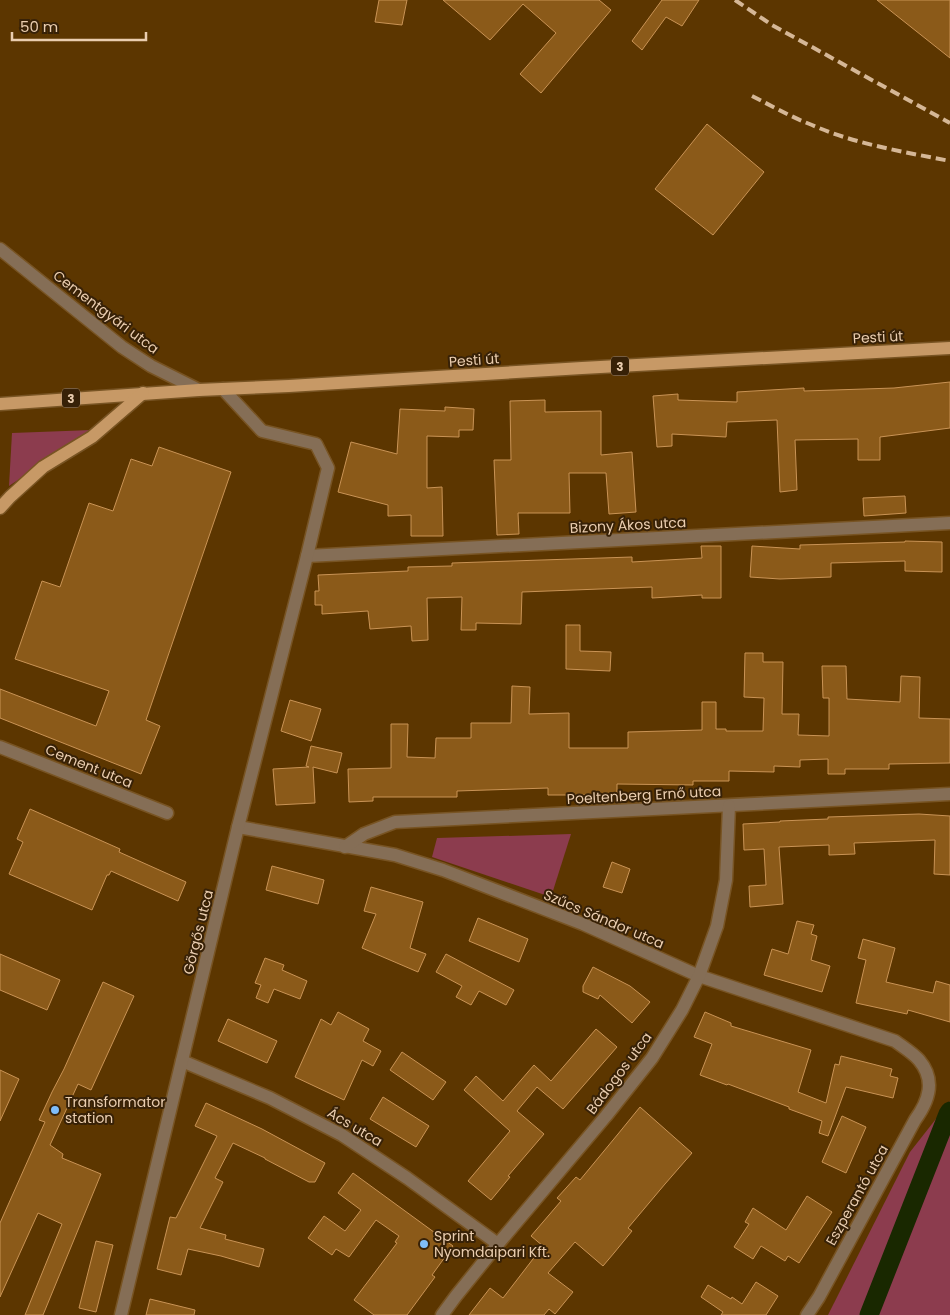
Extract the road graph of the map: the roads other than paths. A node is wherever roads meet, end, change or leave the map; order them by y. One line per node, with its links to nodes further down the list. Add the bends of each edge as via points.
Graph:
1 (0, 250): 4 (street, Cementgyári utca, via 122,347)
2 (950, 348): 3 (main road, Pesti út / 3)
3 (223, 389): 4 (main road, Pesti út / 3); 9 (street, Görgős utca, via 262,431 316,444 328,468)
4 (199, 390): 5 (main road, Pesti út / 3)
5 (143, 393): 6 (main road, Pesti út / 3); 7 (main road, via 92,437 43,467)
6 (0, 404)
7 (0, 508)
8 (950, 523): 9 (street, Bizony Ákos utca)
9 (307, 556): 14 (street, Görgős utca)
10 (0, 747): 13 (street, Cement utca)
11 (950, 794): 12 (street, Poeltenberg Ernő utca)
12 (729, 806): 15 (street, Poeltenberg Ernő utca, via 395,822 364,834); 16 (street, Bádogos utca, via 726,880 717,926)
13 (167, 813)
14 (238, 828): 15 (street, Szűcs Sándor utca); 17 (street, Görgős utca)
15 (345, 847): 16 (street, Szűcs Sándor utca, via 395,855 443,870 583,924)
16 (698, 976): 18 (street, Szűcs Sándor utca, via 895,1041 918,1059 928,1072); 19 (street, Bádogos utca, via 682,1010 652,1058)
17 (182, 1061): 19 (street, Ács utca, via 270,1098 342,1135); 20 (street, Görgős utca)
18 (930, 1087): 22 (street, Eszperantó utca, via 923,1109)
19 (498, 1244): 21 (street, Bádogos utca)
20 (121, 1315)
21 (442, 1315)
22 (807, 1315)

